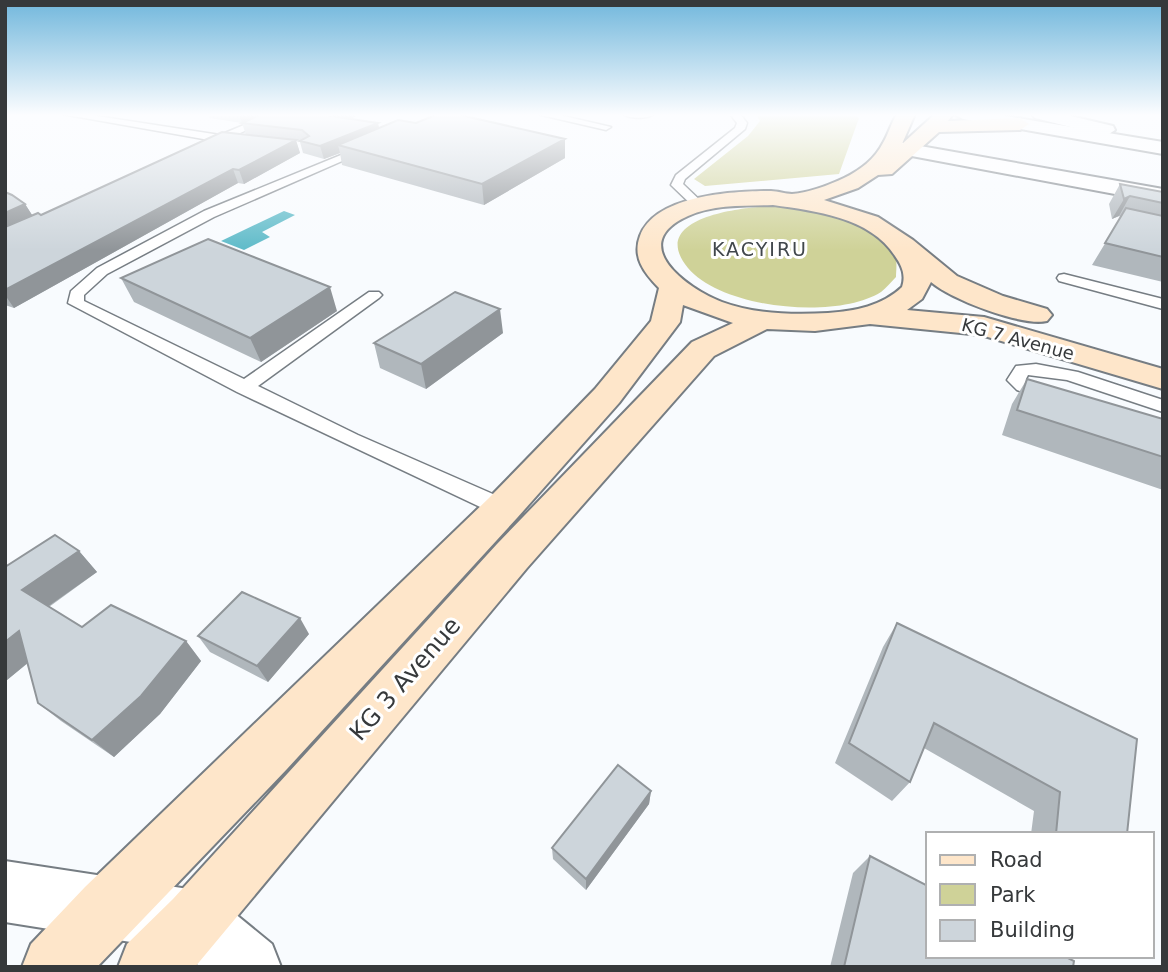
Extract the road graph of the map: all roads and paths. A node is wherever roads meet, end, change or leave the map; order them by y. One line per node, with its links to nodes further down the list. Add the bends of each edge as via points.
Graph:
1 (338, 159): 18 (lane, via 209,214 102,271 76,294 76,303)
2 (702, 159): 8 (lane, via 677,185)
3 (887, 159): 7 (main road, via 849,186)
4 (893, 159): 9 (main road, via 869,191)
5 (958, 159): 6 (street)
6 (1163, 197)
7 (790, 201): 8 (main road, via 734,199); 9 (main road, via 854,215)
8 (699, 205): 11 (main road, via 676,213 650,238 649,253 656,270)
9 (895, 238): 14 (main road, via 917,271 917,286 908,296); 16 (main road, KG 7 Avenue, via 947,282 993,302)
10 (1064, 278): 13 (lane)
11 (673, 286): 15 (main road, via 712,307); 21 (main road, KG 3 Avenue, via 665,322 607,396)
12 (374, 295): 18 (lane)
13 (1163, 303)
14 (870, 316): 15 (main road, via 802,324); 17 (main road, KG 7 Avenue, via 984,326)
15 (763, 320): 24 (main road, KG 3 Avenue, via 703,348 512,556)
16 (1163, 352)
17 (1163, 379)
18 (243, 388): 21 (lane)
19 (1069, 402): 20 (lane, via 1016,380 1021,370 1033,368)
20 (1163, 406)
21 (503, 508): 23 (main road, KG 3 Avenue)
22 (5, 891): 23 (street)
23 (107, 909): 24 (street); 25 (main road, KG 3 Avenue)
24 (195, 921): 26 (main road, KG 3 Avenue); 27 (street)
25 (54, 967)
26 (150, 967)
27 (249, 967)

